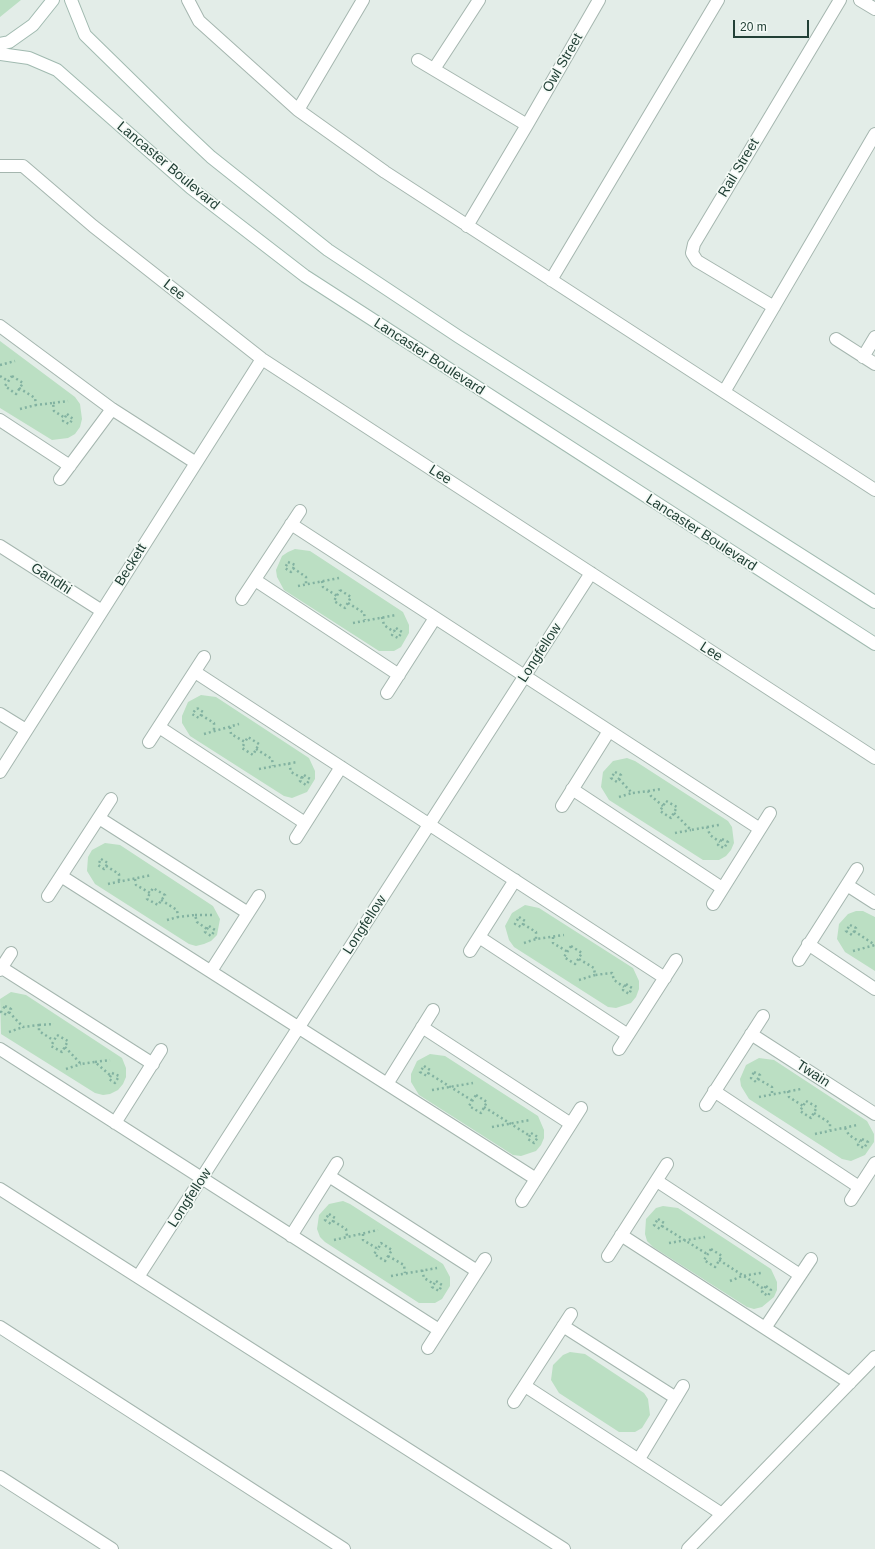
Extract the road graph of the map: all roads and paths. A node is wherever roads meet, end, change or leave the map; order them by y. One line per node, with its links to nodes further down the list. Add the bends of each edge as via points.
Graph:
1 (53, 0): 11 (street, via 33,25 9,42)
2 (70, 0): 51 (street, via 85,35 178,126 211,157 328,250)
3 (188, 0): 15 (street, via 200,21)
4 (363, 0): 15 (street)
5 (479, 0): 14 (street)
6 (598, 0): 16 (street, Owl Street)
7 (718, 0): 20 (street)
8 (840, 0): 21 (street, Rail Street, via 694,244 692,253 697,261)
9 (860, 0): 10 (street)
10 (875, 9)
11 (0, 44)
12 (0, 54): 60 (street, Lancaster Boulevard, via 29,58 57,70 191,188 305,276)
13 (418, 60): 14 (street)
14 (434, 69): 16 (street)
15 (298, 110): 19 (street)
16 (527, 126): 19 (street, Owl Street)
17 (875, 134): 21 (street)
18 (0, 166): 26 (street, Lee, via 24,166 93,226)
19 (467, 226): 20 (street)
20 (551, 280): 31 (street)
21 (774, 307): 31 (street)
22 (0, 326): 32 (street)
23 (875, 337): 25 (street)
24 (836, 339): 25 (street)
25 (863, 357): 27 (street)
26 (262, 359): 35 (street, Beckett); 44 (street, Lee)
27 (875, 364)
28 (0, 376): 29 (path)
29 (8, 381): 30 (path, via 5,386 16,394); 30 (path, via 12,376 23,382)
30 (19, 388): 33 (path, via 35,398 36,405 53,403 54,411)
31 (724, 392): 38 (street)
32 (112, 409): 35 (street); 36 (street)
33 (65, 418)
34 (0, 420): 36 (street)
35 (196, 463): 54 (street, Beckett)
36 (70, 466): 37 (street)
37 (60, 479)
38 (875, 490)
39 (300, 511): 40 (street)
40 (291, 524): 43 (street); 45 (street)
41 (0, 546): 54 (street, Gandhi)
42 (293, 568): 47 (path, via 306,577)
43 (361, 570): 46 (path); 53 (street)
44 (591, 574): 64 (street, Longfellow); 79 (street, Lee)
45 (254, 580): 48 (street); 50 (street)
46 (322, 581): 47 (path); 49 (path, via 323,587)
47 (306, 584): 48 (path)
48 (275, 593): 58 (street)
49 (337, 596): 52 (path, via 334,601 345,608); 52 (path, via 340,590 351,597)
50 (242, 599)
51 (875, 602)
52 (348, 603): 57 (path, via 364,613)
53 (417, 606): 55 (path, via 396,615); 56 (street)
54 (102, 611): 71 (street, Beckett)
55 (382, 617): 57 (path); 59 (path, via 384,625)
56 (435, 618): 63 (street); 64 (street)
57 (365, 620): 58 (path)
58 (330, 629): 63 (street)
59 (394, 632)
60 (875, 644)
61 (204, 657): 62 (street)
62 (195, 672): 68 (street); 69 (street)
63 (399, 675): 65 (street)
64 (525, 676): 73 (street); 95 (street, Longfellow)
65 (388, 693)
66 (0, 714): 71 (street)
67 (201, 715): 72 (path, via 214,723)
68 (264, 717): 70 (path); 78 (street)
69 (159, 727): 74 (street); 75 (street)
70 (230, 727): 72 (path); 76 (path, via 231,734)
71 (26, 730): 83 (street, Beckett)
72 (214, 730): 75 (path)
73 (609, 731): 87 (street); 96 (street)
74 (149, 742)
75 (183, 742): 84 (street)
76 (245, 742): 77 (path, via 248,737 256,741 259,744); 77 (path, via 242,748 253,754)
77 (256, 749): 81 (path, via 272,759)
78 (323, 756): 80 (path); 82 (street)
79 (875, 758)
80 (289, 763): 81 (path); 85 (path, via 291,772)
81 (273, 766): 84 (path)
82 (341, 767): 94 (street); 95 (street)
83 (0, 772)
84 (234, 775): 94 (street)
85 (302, 778)
86 (619, 779): 90 (path, via 632,793 648,791)
87 (572, 789): 89 (street); 107 (street)
88 (111, 799): 93 (street)
89 (562, 806)
90 (663, 806): 91 (path, via 660,811 671,818); 91 (path, via 666,801 678,807)
91 (674, 813): 98 (path, via 691,830 708,827 710,835)
92 (770, 813): 96 (street)
93 (99, 818): 100 (street); 102 (street)
94 (306, 823): 97 (street)
95 (429, 824): 104 (street); 141 (street, Longfellow)
96 (760, 829): 107 (street)
97 (296, 838)
98 (720, 842)
99 (106, 866): 105 (path, via 119,874)
100 (180, 869): 103 (path); 115 (street)
101 (857, 869): 106 (street)
102 (61, 876): 108 (street); 110 (street)
103 (135, 878): 105 (path); 109 (path, via 136,885)
104 (515, 880): 117 (street); 120 (street)
105 (120, 881): 108 (path)
106 (847, 885): 113 (street); 123 (street)
107 (722, 888): 114 (street)
108 (85, 891): 133 (street)
109 (150, 893): 112 (path, via 147,899 158,905); 112 (path, via 154,888 165,895)
110 (48, 896)
111 (259, 896): 115 (street)
112 (161, 900): 118 (path, via 177,910 178,917 195,915 197,922)
113 (875, 903)
114 (712, 904)
115 (248, 913): 133 (street)
116 (523, 924): 122 (path, via 536,932)
117 (586, 927): 121 (path); 134 (street)
118 (207, 929)
119 (854, 931): 124 (path)
120 (479, 937): 125 (street); 126 (street)
121 (553, 937): 122 (path); 127 (path, via 553,943)
122 (536, 939): 126 (path)
123 (808, 944): 131 (street); 136 (street)
124 (875, 945)
125 (470, 951)
126 (501, 952): 143 (street)
127 (568, 952): 129 (path, via 564,957 575,964); 129 (path, via 571,946 582,953)
128 (11, 953): 132 (street)
129 (579, 959): 135 (path, via 594,968 595,975 612,973 614,980)
130 (676, 960): 134 (street)
131 (799, 960)
132 (1, 969): 149 (street)
133 (211, 972): 141 (street)
134 (665, 978): 143 (street)
135 (624, 987)
136 (875, 989)
137 (433, 1010): 140 (street)
138 (9, 1012): 144 (path, via 23,1027 39,1025 39,1031)
139 (763, 1016): 142 (street)
140 (422, 1027): 152 (street); 155 (street)
141 (299, 1028): 155 (street); 184 (street, Longfellow)
142 (751, 1034): 154 (street, Twain); 157 (street)
143 (628, 1035): 147 (street)
144 (53, 1040): 145 (path, via 57,1035 68,1042); 145 (path, via 50,1046 62,1052)
145 (65, 1047): 151 (path, via 81,1064 94,1062)
146 (0, 1049): 170 (street)
147 (619, 1049)
148 (161, 1050): 149 (street)
149 (152, 1064): 170 (street)
150 (428, 1073): 156 (path)
151 (111, 1076)
152 (498, 1077): 156 (path, via 484,1082); 167 (street)
153 (758, 1079): 159 (path, via 772,1087)
154 (826, 1083): 158 (path); 169 (street, Twain)
155 (387, 1084): 160 (street)
156 (450, 1087): 160 (path); 161 (path)
157 (714, 1091): 162 (street); 163 (street)
158 (788, 1091): 159 (path); 164 (path, via 789,1097)
159 (772, 1094): 162 (path)
160 (406, 1096): 176 (street)
161 (473, 1101): 165 (path, via 469,1106 481,1113); 165 (path, via 476,1095 487,1102)
162 (734, 1104): 178 (street)
163 (706, 1105)
164 (803, 1106): 168 (path, via 800,1111 805,1115 811,1118); 168 (path, via 806,1101 817,1107)
165 (484, 1108): 171 (path)
166 (581, 1108): 173 (street)
167 (551, 1111): 171 (path, via 538,1118); 173 (street)
168 (814, 1113): 175 (path, via 830,1123)
169 (875, 1114)
170 (115, 1123): 184 (street)
171 (508, 1123): 176 (path); 177 (path)
172 (863, 1123): 174 (path)
173 (571, 1124): 185 (street)
174 (844, 1128): 175 (path); 179 (path)
175 (830, 1130): 178 (path)
176 (466, 1135): 185 (street)
177 (530, 1136)
178 (790, 1141): 187 (street)
179 (860, 1142)
180 (337, 1163): 183 (street)
181 (875, 1163): 187 (street)
182 (667, 1164): 186 (street)
183 (329, 1176): 192 (street); 197 (street)
184 (202, 1178): 197 (street); 216 (street, Longfellow)
185 (536, 1179): 190 (street)
186 (657, 1180): 194 (street); 196 (street)
187 (859, 1187): 189 (street)
188 (0, 1189): 216 (street)
189 (851, 1200)
190 (522, 1201)
191 (333, 1221): 198 (path, via 346,1229)
192 (405, 1225): 195 (path); 209 (street)
193 (662, 1226): 199 (path)
194 (729, 1228): 199 (path, via 716,1235); 210 (street)
195 (362, 1234): 198 (path); 201 (path, via 363,1240)
196 (622, 1235): 202 (street); 205 (street)
197 (291, 1236): 200 (street)
198 (347, 1236): 200 (path)
199 (684, 1240): 202 (path); 203 (path)
200 (309, 1247): 217 (street)
201 (378, 1249): 204 (path, via 374,1254 385,1261); 204 (path, via 381,1243 392,1250)
202 (645, 1251): 219 (street)
203 (707, 1254): 208 (path, via 711,1249 722,1256); 208 (path, via 704,1260 715,1267)
204 (388, 1256): 213 (path, via 404,1265)
205 (608, 1256)
206 (484, 1259): 212 (street)
207 (811, 1259): 214 (street)
208 (719, 1260): 215 (path)
209 (465, 1263): 211 (path); 212 (street)
210 (786, 1265): 214 (street); 215 (path, via 770,1272)
211 (422, 1270): 213 (path); 218 (path, via 424,1278)
212 (477, 1271): 225 (street)
213 (405, 1272): 217 (path)
214 (800, 1275): 224 (street)
215 (742, 1276): 219 (path, via 732,1281); 220 (path)
216 (138, 1277): 238 (street)
217 (365, 1283): 225 (street)
218 (434, 1284)
219 (699, 1285): 224 (street)
220 (764, 1289)
221 (571, 1314): 222 (street)
222 (563, 1326): 229 (street); 231 (street)
223 (0, 1327): 237 (street)
224 (765, 1328): 228 (street)
225 (439, 1330): 226 (street)
226 (428, 1348)
227 (875, 1357): 228 (street)
228 (850, 1383): 235 (street)
229 (525, 1386): 232 (street); 233 (street)
230 (683, 1386): 231 (street)
231 (676, 1398): 233 (street)
232 (514, 1402)
233 (639, 1459): 235 (street)
234 (0, 1477): 236 (street)
235 (722, 1514): 239 (street)
236 (112, 1549)
237 (344, 1549)
238 (564, 1549)
239 (688, 1549)

